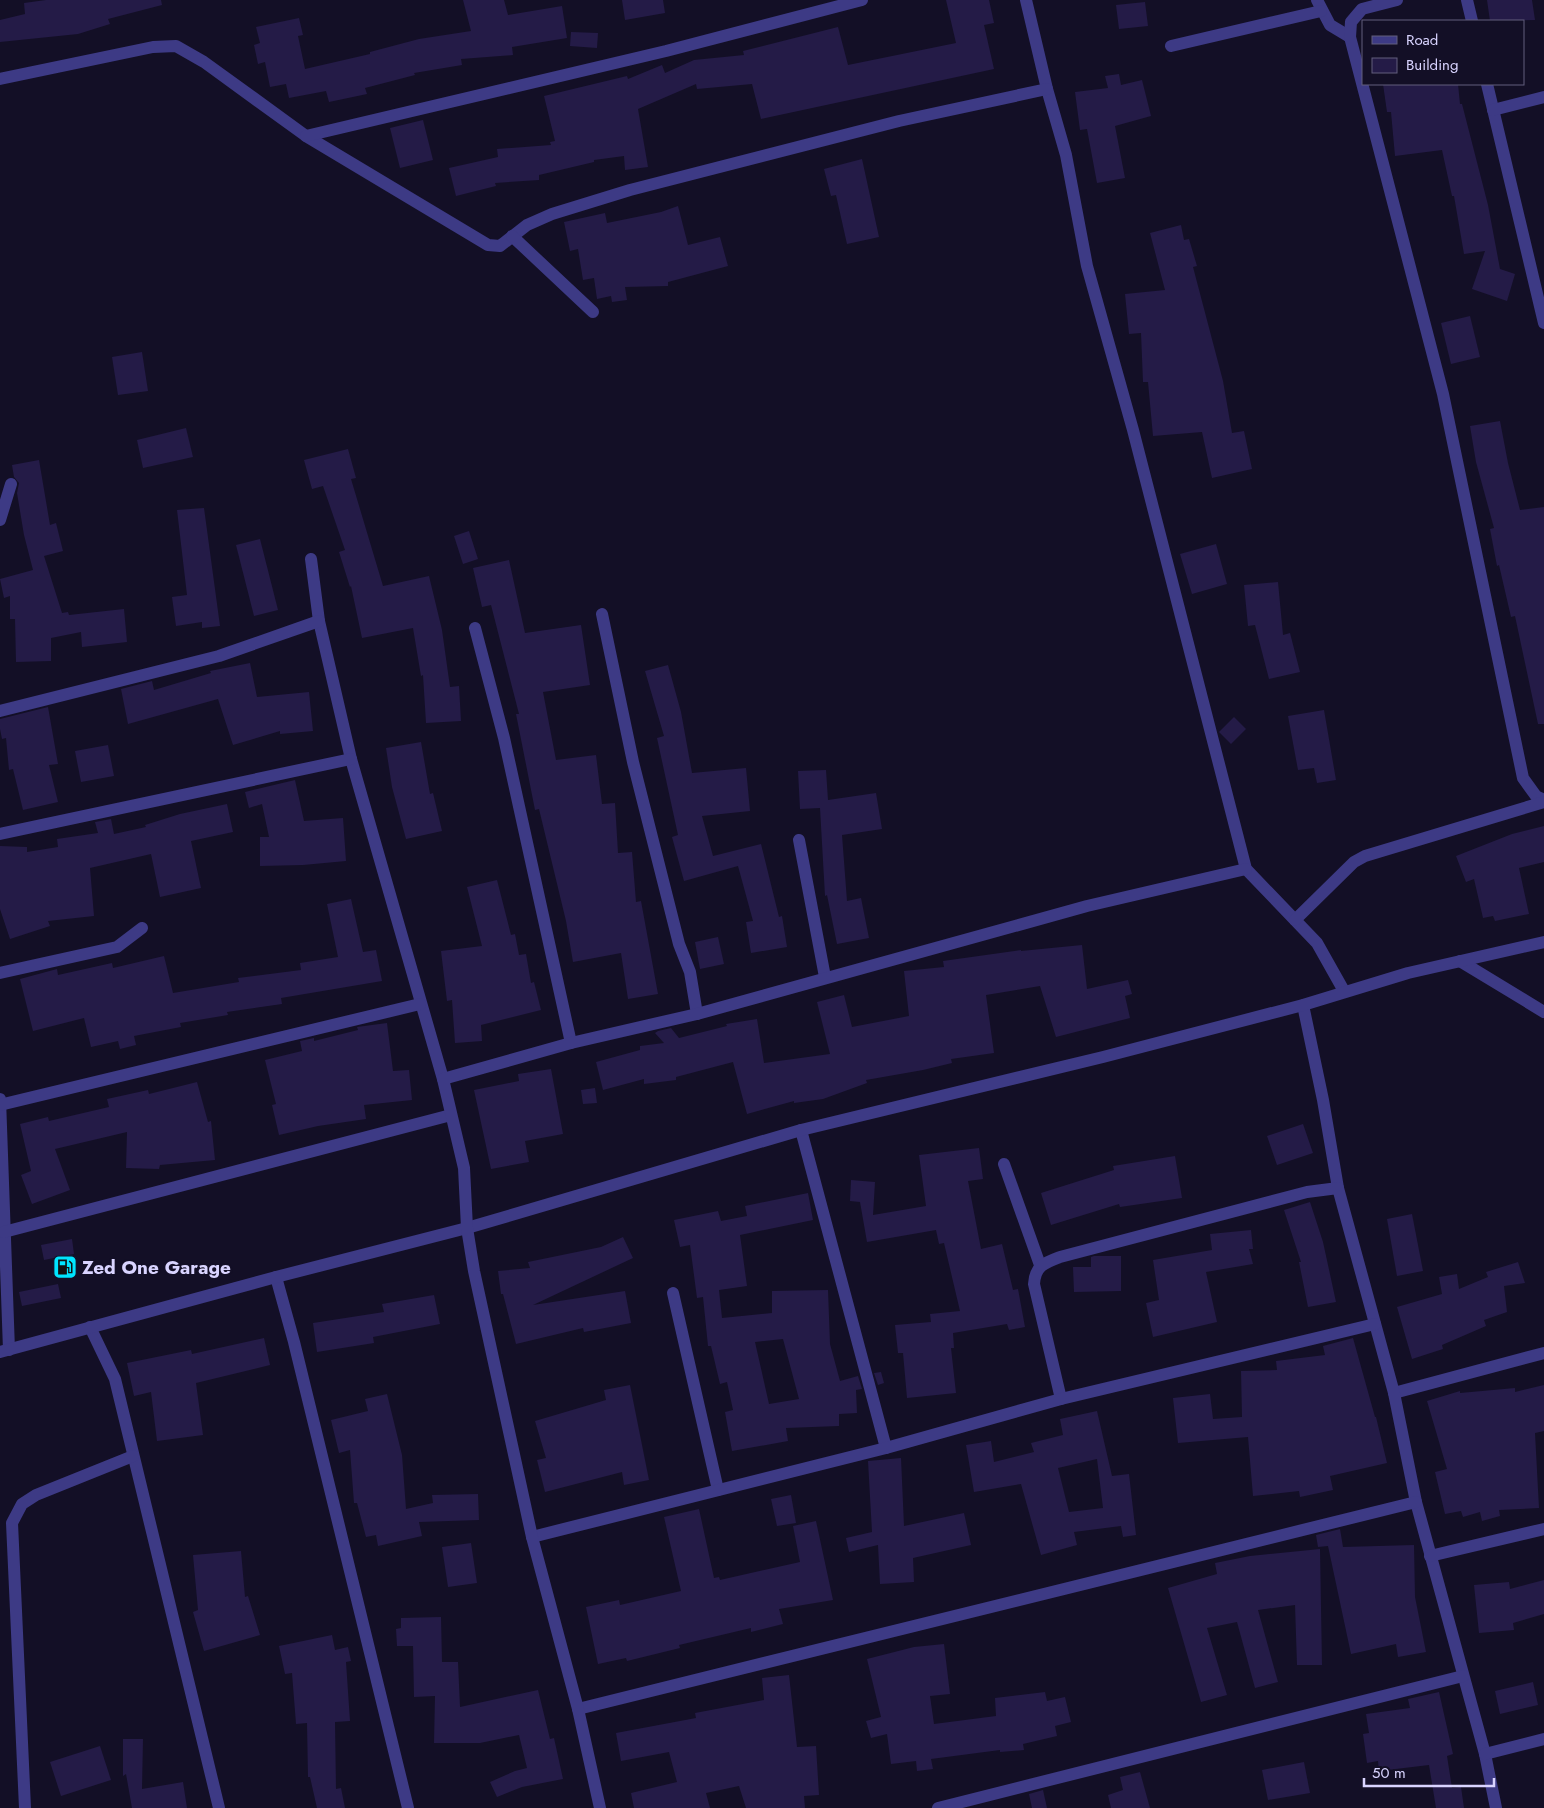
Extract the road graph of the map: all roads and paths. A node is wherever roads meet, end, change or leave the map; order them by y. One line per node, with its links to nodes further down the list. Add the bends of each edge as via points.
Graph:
1 (862, 0): 16 (street, via 666,51)
2 (1026, 0): 13 (street)
3 (1397, 0): 7 (street, via 1362,9 1351,22)
4 (1468, 0): 6 (street)
5 (1319, 5): 7 (street, via 1330,25); 8 (street)
6 (1472, 20)
7 (1350, 37): 10 (street)
8 (1171, 46)
9 (0, 80): 16 (street, via 153,47 176,46 204,62)
10 (1362, 83)
11 (1363, 85): 28 (street, via 1443,394 1523,778)
12 (1487, 85): 15 (street)
13 (1047, 89): 17 (street, via 899,121 630,190 552,214); 31 (street, via 1066,155 1088,266)
14 (1544, 96): 15 (street)
15 (1493, 110): 19 (street)
16 (306, 136): 17 (street, via 488,245 500,246)
17 (512, 236): 18 (street)
18 (593, 312)
19 (1544, 323)
20 (11, 484): 21 (street)
21 (0, 520)
22 (311, 559): 24 (street)
23 (602, 614): 42 (street, via 633,762 679,944 690,972)
24 (319, 621): 26 (street, via 219,656); 27 (street)
25 (474, 628): 43 (street, via 504,738)
26 (0, 711)
27 (351, 759): 29 (street); 39 (street)
28 (1544, 801): 32 (street, via 1364,856)
29 (0, 834)
30 (799, 840): 37 (street)
31 (1246, 869): 32 (street); 37 (street, via 1087,906)
32 (1295, 920): 38 (street, via 1317,943)
33 (142, 928): 36 (street, via 117,947)
34 (1544, 942): 35 (street)
35 (1460, 961): 38 (street); 41 (street)
36 (0, 973)
37 (824, 977): 42 (street)
38 (1344, 991): 40 (street)
39 (420, 1004): 44 (street); 46 (street)
40 (1303, 1004): 48 (street, via 1103,1057); 50 (street)
41 (1544, 1012)
42 (697, 1014): 43 (street)
43 (571, 1043): 44 (street)
44 (443, 1079): 47 (street)
45 (0, 1099): 46 (street)
46 (0, 1105): 52 (street)
47 (451, 1115): 51 (street, via 464,1168); 52 (street)
48 (801, 1130): 51 (street); 62 (street)
49 (1004, 1164): 53 (street)
50 (1338, 1188): 53 (street, via 1307,1192); 56 (street)
51 (467, 1228): 54 (street); 67 (street)
52 (4, 1232): 58 (street)
53 (1040, 1265): 61 (street, via 1034,1274 1034,1284)
54 (276, 1277): 57 (street); 75 (street)
55 (673, 1293): 64 (street)
56 (1376, 1324): 60 (street); 61 (street)
57 (90, 1327): 58 (street); 63 (street, via 115,1379)
58 (5, 1351)
59 (1544, 1353): 60 (street)
60 (1394, 1393): 65 (street)
61 (1061, 1399): 62 (street)
62 (886, 1448): 64 (street)
63 (133, 1456): 73 (street, via 36,1495 22,1504 12,1523); 74 (street)
64 (718, 1490): 67 (street)
65 (1416, 1502): 68 (street); 70 (street)
66 (1544, 1529): 68 (street)
67 (532, 1537): 70 (street)
68 (1430, 1556): 69 (street)
69 (1463, 1676): 72 (street); 77 (street)
70 (578, 1709): 76 (street)
71 (1544, 1739): 72 (street)
72 (1485, 1754): 78 (street)
73 (25, 1808)
74 (219, 1808)
75 (408, 1808)
76 (600, 1808)
77 (938, 1808)
78 (1496, 1808)

